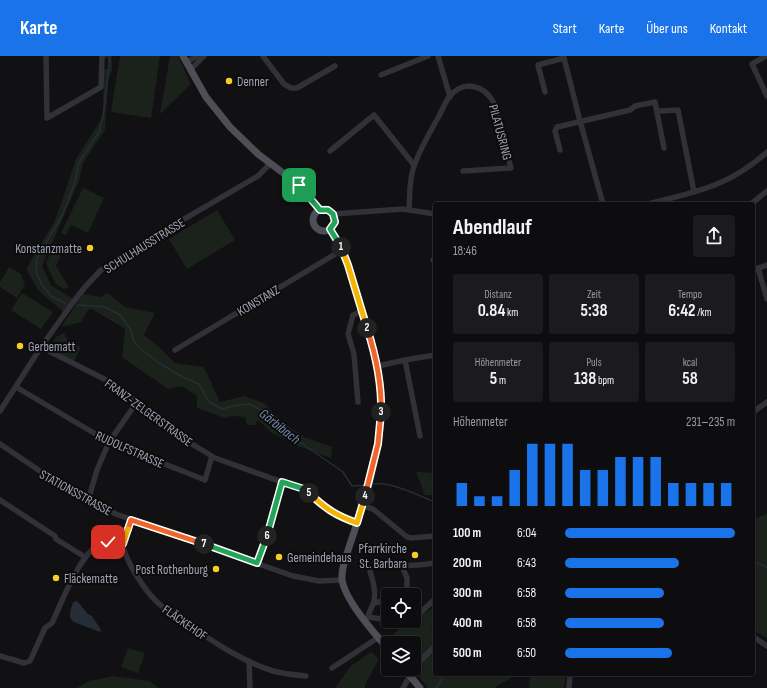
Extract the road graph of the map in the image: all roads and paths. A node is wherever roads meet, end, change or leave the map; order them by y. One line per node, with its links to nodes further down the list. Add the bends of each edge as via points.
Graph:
1 (46, 56): 2 (street, via 47,118 101,87)
2 (102, 56)
3 (197, 56): 9 (street)
4 (204, 56): 11 (street)
5 (263, 56): 10 (street, via 284,84 291,88 297,88)
6 (428, 56): 12 (street)
7 (438, 56): 15 (street)
8 (766, 56): 14 (street, via 752,64)
9 (185, 59): 11 (main road)
10 (335, 66)
11 (191, 69): 22 (main road, via 206,98 225,121)
12 (381, 75)
13 (545, 92): 17 (street, via 538,65 564,58)
14 (767, 96)
15 (450, 97): 23 (street, PILATUSRING); 24 (street, PILATUSRING, via 465,86 483,89 490,96 511,168)
16 (661, 111): 26 (street, via 678,110)
17 (580, 121): 18 (street, via 655,102); 19 (street, via 556,129); 27 (street)
18 (664, 148)
19 (560, 150)
20 (330, 151): 23 (street, via 374,115)
21 (767, 152): 26 (street, via 733,178)
22 (269, 163): 31 (main road, via 303,189); 40 (street, SCHULHAUSSTRASSE, via 258,176 101,270 84,287)
23 (414, 165): 30 (street, PILATUSRING)
24 (463, 170)
25 (767, 191): 29 (street)
26 (694, 192): 28 (street)
27 (603, 202)
28 (656, 202)
29 (753, 202)
30 (409, 209): 32 (street); 33 (street)
31 (320, 210): 32 (main road, via 328,210); 34 (main road, via 314,216 314,225 321,230)
32 (333, 214): 34 (main road, via 335,222)
33 (433, 214)
34 (330, 229): 35 (main road)
35 (342, 250): 39 (main road); 41 (street, KONSTANZ)
36 (767, 265): 37 (street)
37 (755, 269): 38 (street)
38 (767, 299)
39 (362, 311): 44 (main road); 47 (street, via 353,315 348,334 354,354)
40 (41, 347): 45 (street, SCHULHAUSSTRASSE); 46 (street, FRANZ-ZELGERSTRASSE, via 110,382)
41 (175, 350)
42 (433, 355): 43 (street)
43 (405, 360): 44 (street); 51 (street)
44 (378, 366): 58 (main road, via 381,417 379,436)
45 (16, 387): 49 (street, SCHULHAUSSTRASSE); 52 (street, RUDOLFSTRASSE)
46 (137, 402): 52 (street); 54 (street, FRANZ-ZELGERSTRASSE, via 170,431)
47 (358, 402)
48 (767, 402): 50 (street)
49 (0, 411)
50 (755, 411)
51 (420, 436)
52 (109, 442): 54 (street, RUDOLFSTRASSE, via 205,480); 57 (street)
53 (0, 444): 57 (street, STATIONSSTRASSE)
54 (214, 457): 55 (street, FRANZ-ZELGERSTRASSE)
55 (282, 482): 60 (street, FRANZ-ZELGERSTRASSE, via 307,490 333,513); 64 (street)
56 (0, 500): 63 (street)
57 (88, 501): 59 (street, STATIONSSTRASSE)
58 (363, 506): 60 (main road); 61 (street, via 373,509 407,536)
59 (131, 520): 62 (street); 64 (street, STATIONSSTRASSE)
60 (357, 523): 67 (main road)
61 (433, 536)
62 (123, 544): 63 (street, via 102,543); 80 (street, FLÄCKEHOF, via 128,559 143,585 156,601 210,640)
63 (85, 557): 79 (street, via 30,661 24,663)
64 (257, 563): 67 (street, STATIONSSTRASSE, via 308,579)
65 (433, 563): 68 (street, via 400,566)
66 (370, 571): 71 (street, via 375,592)
67 (342, 580): 73 (main road, via 348,597)
68 (407, 588)
69 (433, 601): 72 (street)
70 (381, 602): 71 (street)
71 (374, 603): 73 (street)
72 (421, 612)
73 (366, 618): 74 (street); 76 (main road)
74 (381, 619)
75 (755, 638): 77 (street)
76 (380, 640): 81 (street)
77 (767, 646)
78 (433, 648): 86 (street, via 417,664)
79 (0, 656)
80 (248, 661): 82 (street, FLÄCKEHOF, via 273,671); 85 (street)
81 (332, 668)
82 (306, 676)
83 (411, 676): 87 (main road, bridge)
84 (570, 676): 88 (street)
85 (250, 688)
86 (403, 688)
87 (420, 688)
88 (569, 688)

